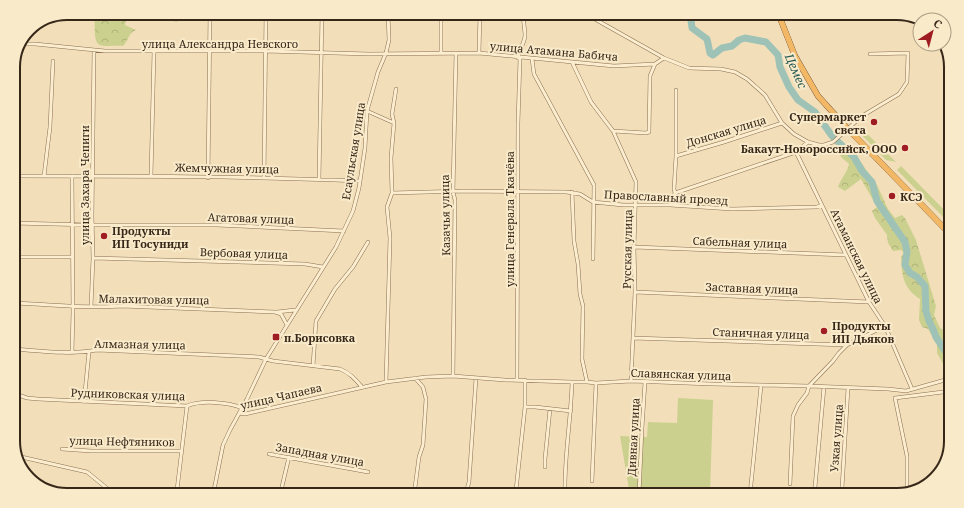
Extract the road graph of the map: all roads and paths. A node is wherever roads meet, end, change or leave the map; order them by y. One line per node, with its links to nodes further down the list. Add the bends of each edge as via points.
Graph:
1 (210, 20): 13 (street)
2 (266, 20): 14 (street)
3 (322, 20): 15 (street)
4 (388, 20): 16 (street, Есаульская улица, via 389,40)
5 (441, 20): 19 (street)
6 (480, 20): 18 (street)
7 (524, 20): 21 (street, улица Генерала Ткачёва, via 525,36)
8 (596, 20): 22 (street)
9 (781, 20): 32 (highway, via 795,56 818,96)
10 (26, 44): 11 (street, улица Александра Невского)
11 (94, 50): 12 (street, улица Александра Невского); 37 (street, улица Захара Чепиги)
12 (154, 51): 13 (street, улица Александра Невского); 41 (street)
13 (210, 51): 14 (street, улица Александра Невского); 43 (street)
14 (265, 51): 15 (street, улица Александра Невского); 42 (street)
15 (322, 53): 16 (street, улица Александра Невского); 44 (street)
16 (386, 53): 19 (street); 29 (street, Есаульская улица, via 378,72)
17 (456, 53): 18 (street, улица Атамана Бабича); 19 (street); 46 (street, Казачья улица)
18 (479, 53): 21 (street, улица Атамана Бабича)
19 (441, 54)
20 (870, 54): 32 (street, via 908,54 907,82 899,94 862,116)
21 (519, 58): 23 (street, улица Атамана Бабича); 47 (street, улица Генерала Ткачёва)
22 (664, 58): 26 (street); 31 (street, via 689,68 720,69 747,78 765,95)
23 (532, 59): 25 (street, улица Атамана Бабича); 51 (street, via 534,74 594,185)
24 (53, 61): 39 (street, via 50,127)
25 (572, 62): 26 (street, улица Атамана Бабича, via 614,66); 33 (street, Русская улица, via 591,102)
26 (655, 64): 33 (street, via 650,76 649,132)
27 (396, 89): 30 (street, via 392,114)
28 (676, 90): 36 (street)
29 (368, 111): 30 (street); 45 (street, Есаульская улица)
30 (394, 123): 49 (street)
31 (782, 123): 34 (street); 36 (street, Донская улица)
32 (848, 129): 34 (street, via 833,142 824,145); 58 (highway)
33 (613, 131): 52 (street, Русская улица, via 636,182)
34 (808, 142): 35 (street)
35 (796, 152): 50 (street); 53 (street, Атаманская улица)
36 (676, 156): 50 (street)
37 (93, 175): 40 (street, Жемчужная улица); 41 (street, Жемчужная улица); 57 (street, улица Захара Чепиги)
38 (20, 176): 39 (street, Жемчужная улица)
39 (44, 176): 40 (street, Жемчужная улица)
40 (72, 176): 56 (street)
41 (151, 176): 43 (street, Жемчужная улица)
42 (264, 177): 43 (street, Жемчужная улица); 44 (street, Жемчужная улица)
43 (208, 178)
44 (319, 179): 45 (street, Жемчужная улица)
45 (360, 181): 59 (street, Есаульская улица, via 353,211)
46 (453, 192): 47 (street, Православный проезд); 49 (street, Православный проезд); 84 (street, Казачья улица)
47 (518, 192): 48 (street, Православный проезд); 87 (street, улица Генерала Ткачёва)
48 (572, 192): 51 (street, Православный проезд); 93 (street, via 574,241 583,306 582,359)
49 (392, 193): 91 (street, via 387,207 390,238)
50 (675, 193): 54 (street)
51 (593, 202): 52 (street, Православный проезд); 66 (street)
52 (636, 205): 54 (street, Православный проезд); 61 (street, Русская улица)
53 (822, 205): 54 (street, Православный проезд, via 810,208 732,209); 62 (street, Атаманская улица)
54 (670, 206)
55 (20, 224): 56 (street, Агатовая улица)
56 (73, 225): 57 (street, Агатовая улица); 64 (street)
57 (92, 225): 59 (street, Агатовая улица); 65 (street, улица Захара Чепиги)
58 (944, 228)
59 (344, 231): 67 (street, Есаульская улица)
60 (368, 242): 83 (street, via 316,321)
61 (634, 247): 62 (street, Сабельная улица); 68 (street, Русская улица)
62 (846, 255): 69 (street, Атаманская улица)
63 (20, 257): 64 (street)
64 (72, 257): 71 (street)
65 (92, 258): 67 (street, Вербовая улица, via 306,264); 72 (street, улица Захара Чепиги)
66 (593, 259)
67 (323, 267): 73 (street, Есаульская улица)
68 (635, 292): 69 (street, Заставная улица); 77 (street, Русская улица)
69 (868, 302): 76 (street, Атаманская улица)
70 (20, 303): 71 (street, Малахитовая улица)
71 (73, 306): 72 (street, Малахитовая улица); 81 (street)
72 (91, 307): 74 (street, Малахитовая улица)
73 (295, 310): 74 (street, Малахитовая улица); 75 (street, Есаульская улица)
74 (275, 312): 75 (street, via 281,314)
75 (287, 325): 82 (street, Есаульская улица)
76 (884, 326): 78 (street, Станичная улица); 101 (street, Атаманская улица)
77 (632, 338): 78 (street, Станичная улица); 90 (street, Русская улица)
78 (847, 345): 97 (street)
79 (20, 349): 81 (street, Алмазная улица)
80 (89, 352): 81 (street, Алмазная улица); 82 (street, Алмазная улица, via 97,350); 104 (street)
81 (72, 353)
82 (266, 359): 83 (street, Алмазная улица); 106 (street, Есаульская улица)
83 (314, 366): 98 (street, Алмазная улица, via 340,369)
84 (453, 376): 85 (street, Славянская улица); 86 (street, Славянская улица)
85 (415, 378): 91 (street, Славянская улица); 125 (street, via 423,387 426,399 423,445)
86 (476, 378): 87 (street, Славянская улица); 126 (street, via 470,482)
87 (517, 380): 88 (street, Славянская улица)
88 (525, 380): 92 (street, Славянская улица); 107 (street)
89 (944, 380): 101 (street, Славянская улица)
90 (631, 381): 94 (street, Славянская улица); 95 (street, Славянская улица)
91 (386, 382): 98 (street, улица Чапаева)
92 (572, 382): 93 (street, Славянская улица); 109 (street)
93 (587, 382): 95 (street, Славянская улица)
94 (645, 382): 96 (street, Славянская улица); 129 (street, Дивная улица)
95 (596, 383): 118 (street)
96 (761, 386): 97 (street, Славянская улица); 130 (street)
97 (809, 386): 99 (street, Славянская улица); 119 (street, via 793,416)
98 (362, 387): 110 (street, улица Чапаева, via 244,414)
99 (824, 387): 100 (street, Славянская улица); 131 (street)
100 (848, 388): 101 (street, Славянская улица, via 906,391); 132 (street, Узкая улица)
101 (912, 389)
102 (944, 392): 120 (street, via 895,398 907,456)
103 (20, 396): 104 (street, Рудниковская улица)
104 (84, 402): 105 (street, Рудниковская улица)
105 (187, 406): 106 (street, Рудниковская улица, via 195,402 234,404); 112 (street)
106 (242, 408): 110 (street, Есаульская улица)
107 (525, 408): 108 (street); 127 (street)
108 (550, 409): 109 (street); 116 (street)
109 (571, 411): 128 (street)
110 (239, 413): 123 (street, улица Чапаева, via 223,445)
111 (62, 448): 112 (street, улица Нефтяников, via 91,451)
112 (182, 451): 122 (street)
113 (269, 454): 115 (street, Западная улица)
114 (23, 457): 121 (street, via 87,472)
115 (289, 457): 117 (street, Западная улица); 124 (street)
116 (545, 468)
117 (368, 472)
118 (592, 481)
119 (790, 484)
120 (907, 487)
121 (107, 488)
122 (177, 488)
123 (214, 488)
124 (282, 488)
125 (415, 488)
126 (467, 488)
127 (516, 488)
128 (565, 488)
129 (639, 488)
130 (751, 488)
131 (815, 488)
132 (842, 488)

